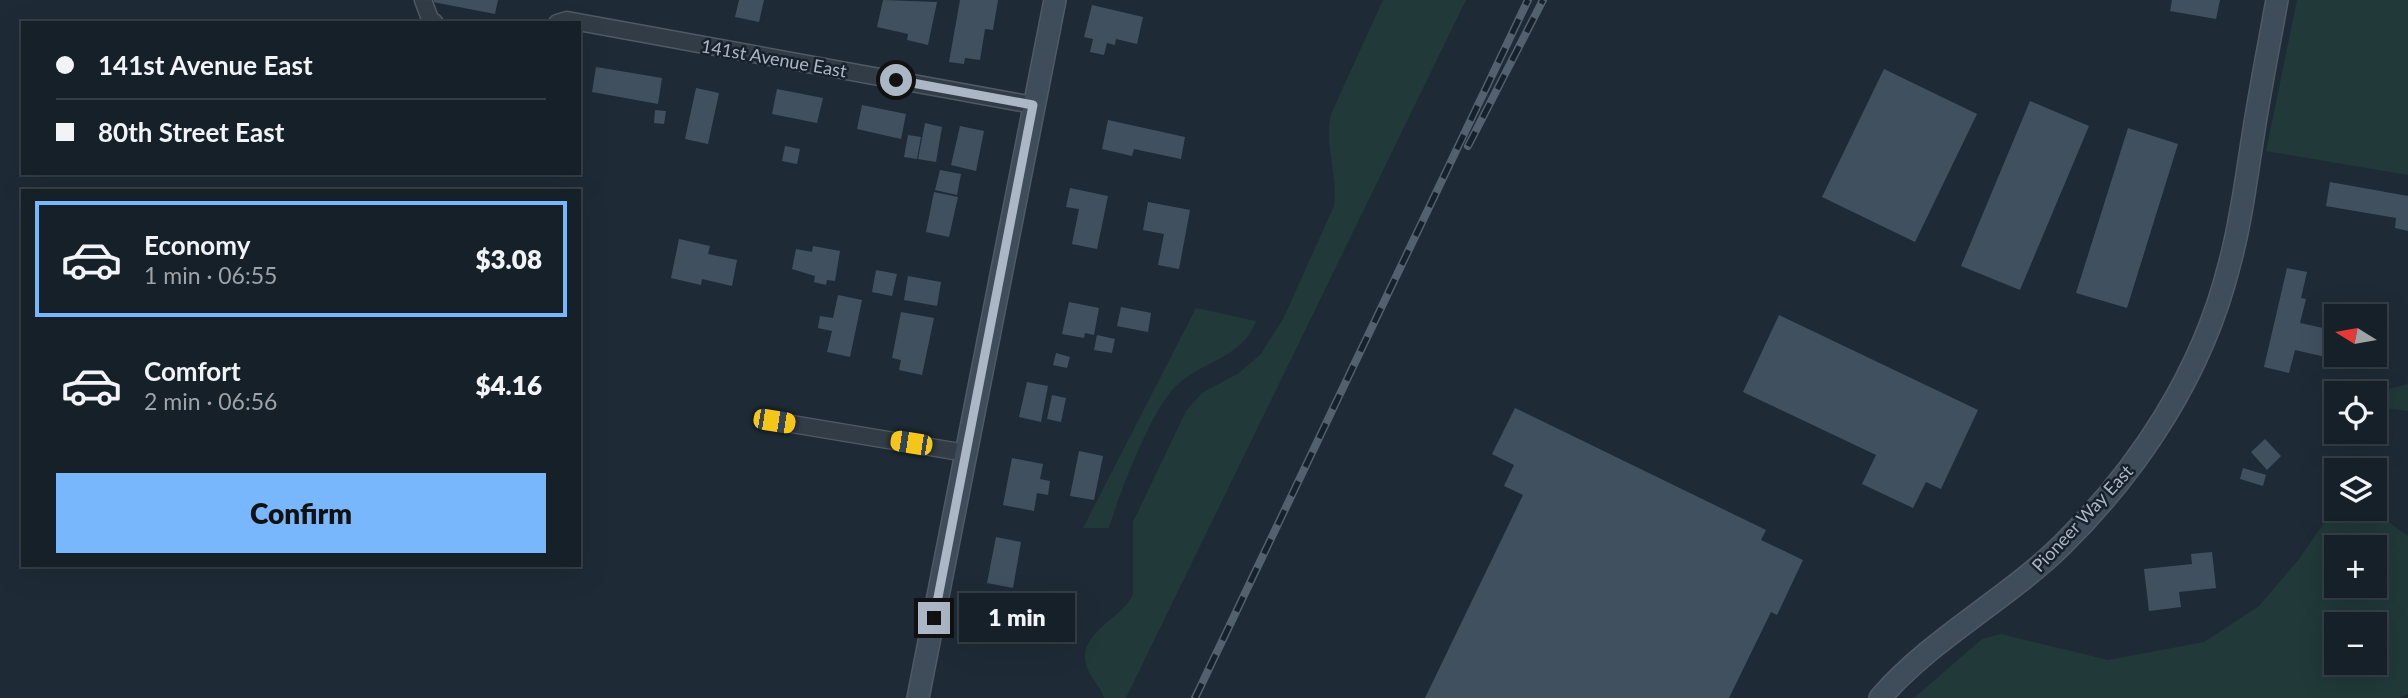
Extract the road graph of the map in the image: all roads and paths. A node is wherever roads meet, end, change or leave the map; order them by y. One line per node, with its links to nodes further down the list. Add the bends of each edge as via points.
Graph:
1 (1055, 0): 4 (street)
2 (2277, 0): 8 (street, Pioneer Way East, via 2229,267 2202,343 2158,429 2106,498 2062,545)
3 (581, 23): 4 (street, 141st Avenue East)
4 (1033, 105): 6 (street)
5 (774, 421): 6 (street)
6 (966, 453): 7 (street)
7 (918, 698)
8 (1880, 698)

